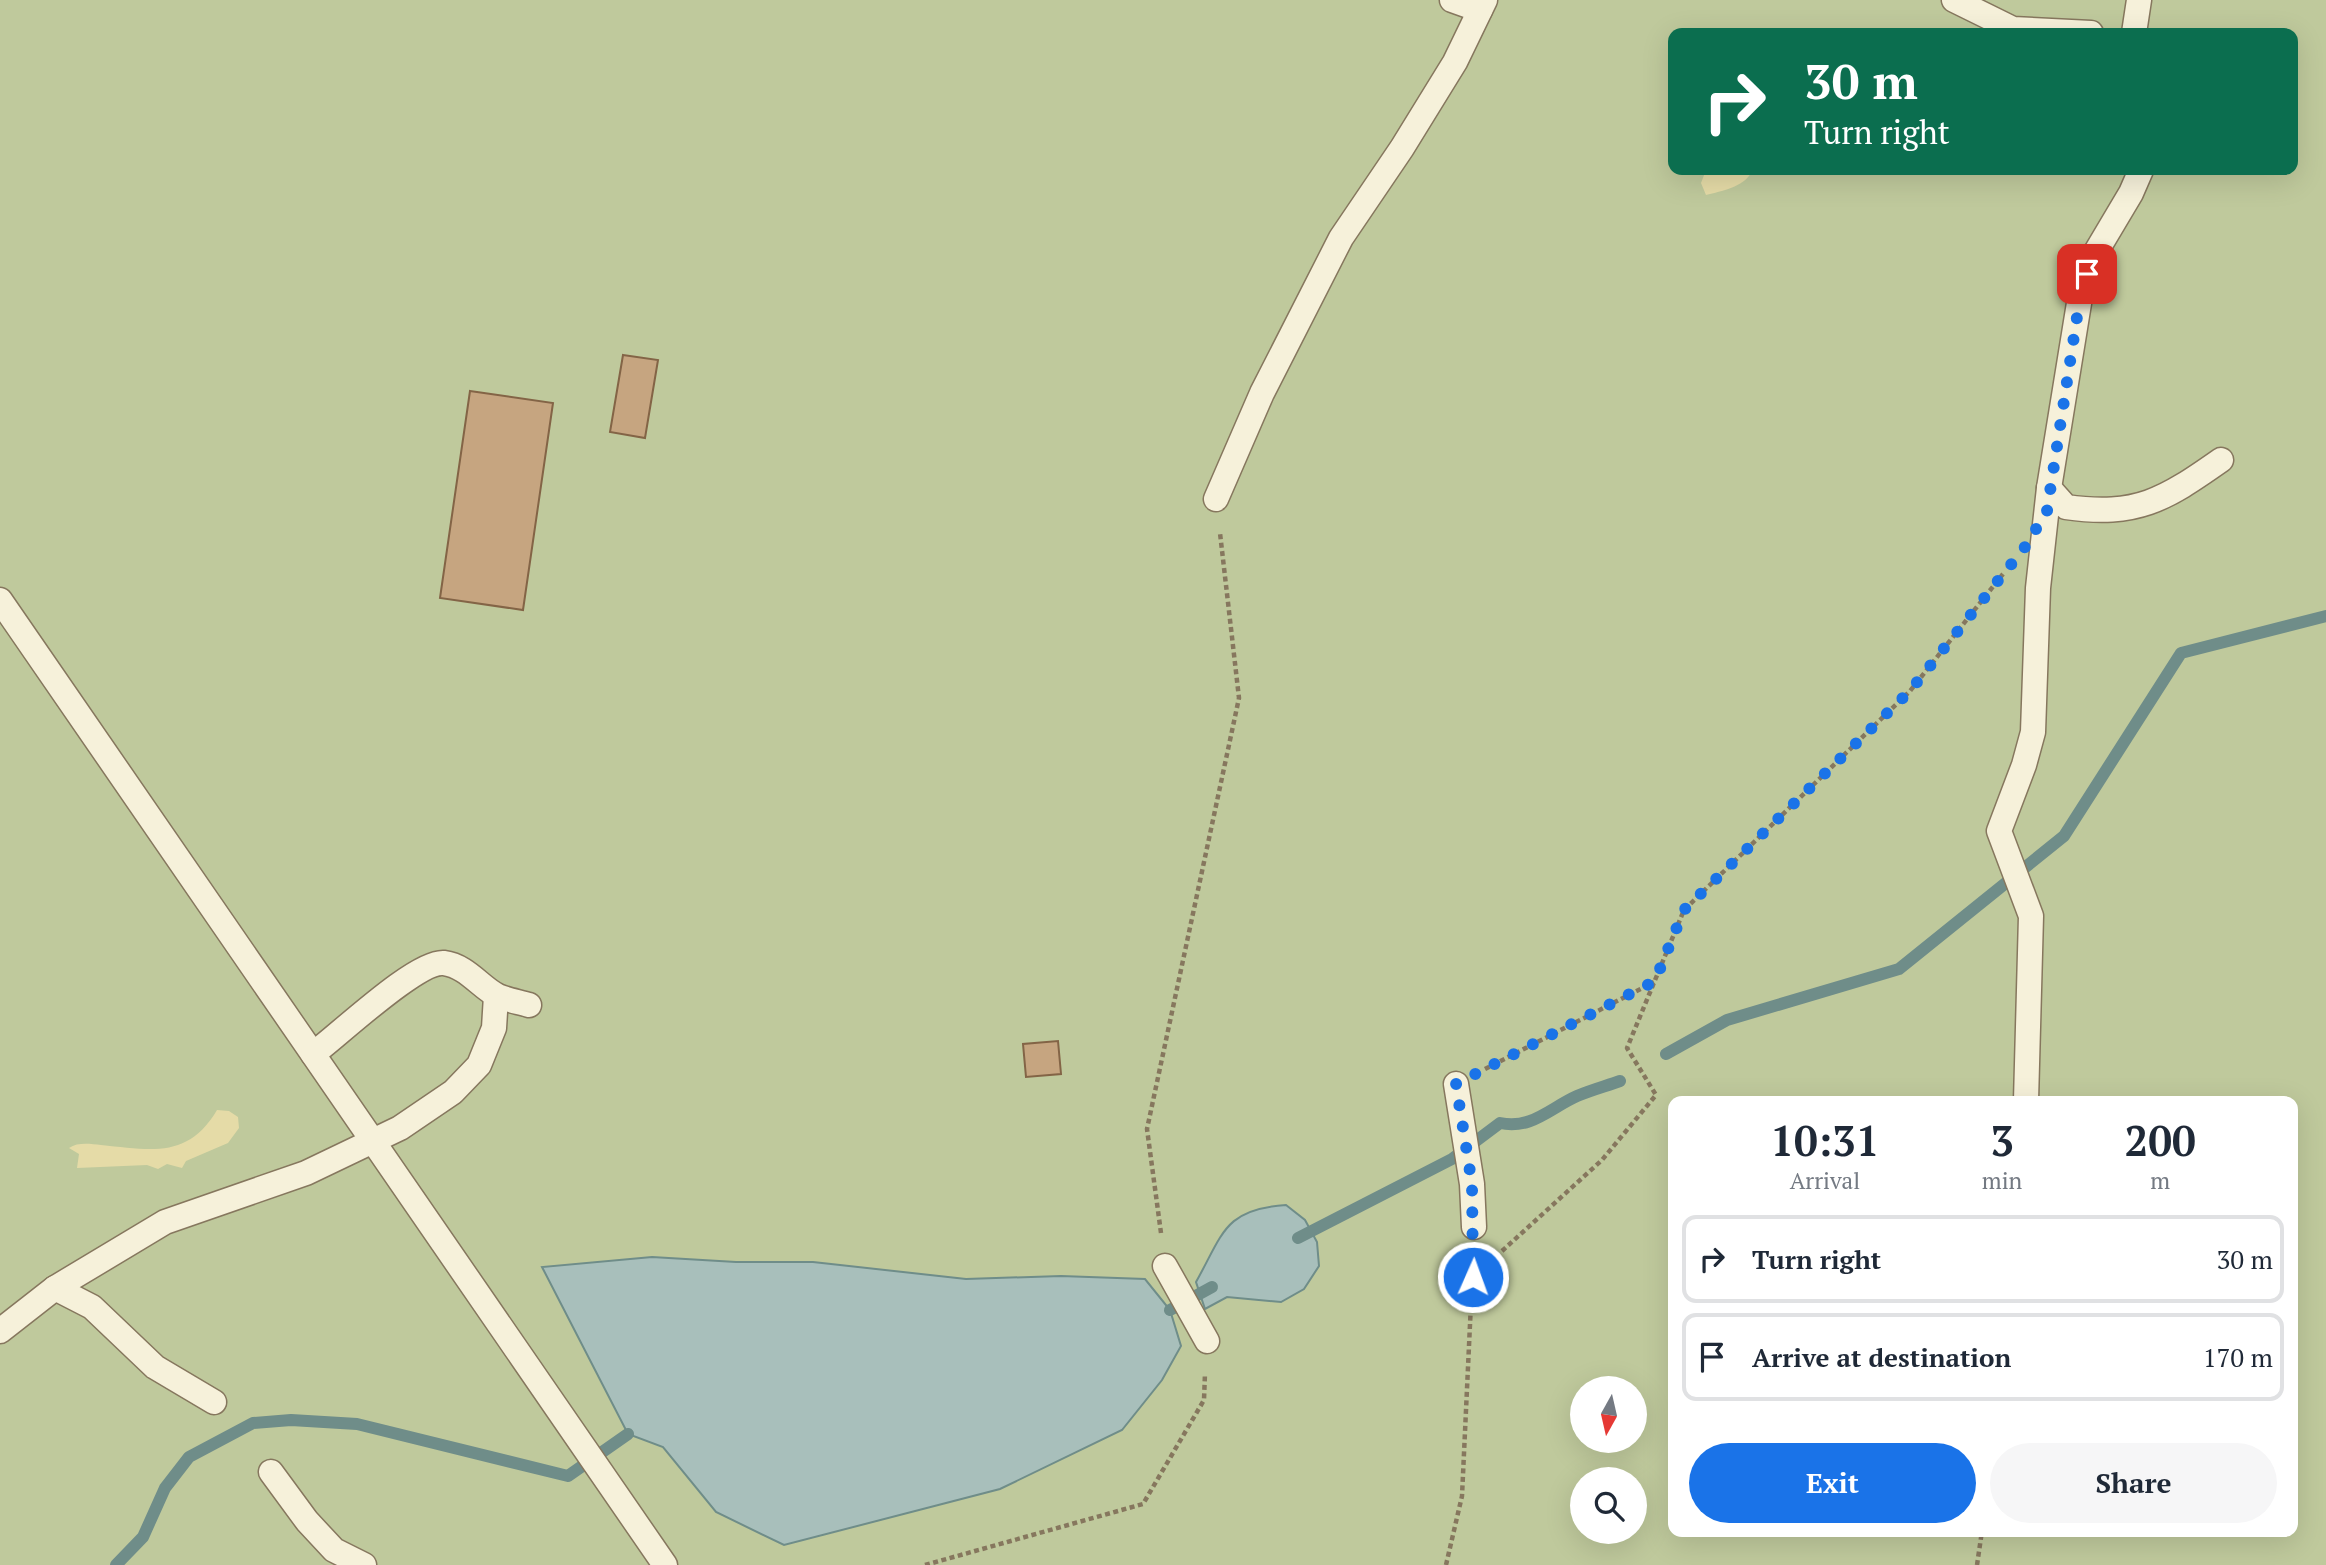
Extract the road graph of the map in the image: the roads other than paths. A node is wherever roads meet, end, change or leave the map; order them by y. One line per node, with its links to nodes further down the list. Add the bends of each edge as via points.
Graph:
1 (1452, 0): 4 (lane)
2 (1954, 0): 5 (lane)
3 (2139, 0): 6 (lane)
4 (1482, 5): 10 (lane, via 1455,62 1341,238 1262,393)
5 (2011, 28)
6 (2135, 28)
7 (2139, 175): 9 (lane, via 2093,257 2081,291)
8 (2221, 460): 9 (lane, via 2158,501 2126,509 2066,507)
9 (2049, 488): 16 (lane, via 2038,588 2033,732 1999,831 2031,916)
10 (1216, 499)
11 (0, 600): 14 (lane)
12 (496, 996): 13 (lane); 14 (lane, via 465,972 442,963 421,969); 17 (lane, via 494,1028 479,1065 453,1092 400,1129)
13 (529, 1004)
14 (313, 1054): 17 (lane)
15 (1458, 1095): 18 (lane)
16 (2026, 1096)
17 (372, 1140): 20 (lane, via 306,1173 166,1222); 26 (lane)
18 (1474, 1227)
19 (1165, 1266): 22 (lane)
20 (55, 1287): 21 (lane); 23 (lane, via 92,1307 155,1367)
21 (0, 1331)
22 (1207, 1341)
23 (214, 1402)
24 (271, 1472): 25 (lane, via 334,1550)
25 (364, 1565)
26 (666, 1565)

